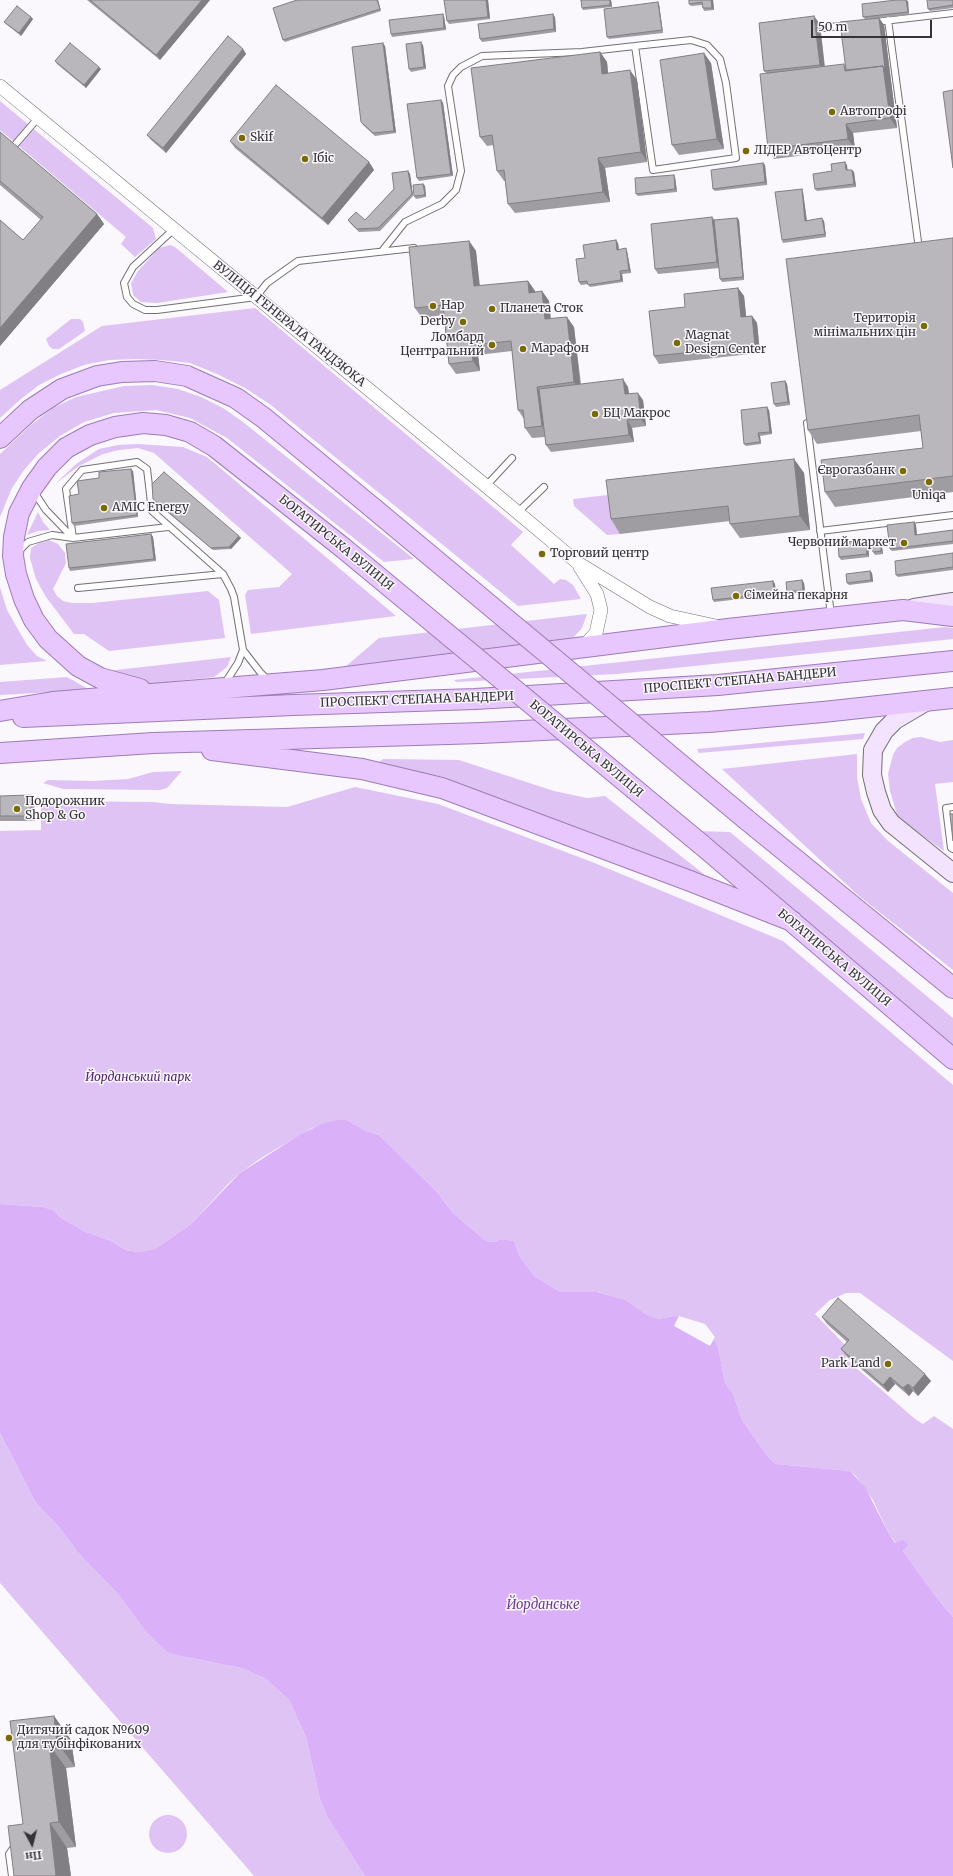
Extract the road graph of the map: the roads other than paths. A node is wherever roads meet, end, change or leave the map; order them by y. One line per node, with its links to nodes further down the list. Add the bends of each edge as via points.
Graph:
1 (953, 13): 2 (lane)
2 (888, 20): 3 (lane); 12 (lane)
3 (867, 23)
4 (852, 24): 5 (lane)
5 (823, 28)
6 (635, 46): 6 (lane, via 691,40 707,45 720,59 726,83 736,158 652,170); 13 (lane, via 582,52 482,56 461,67 453,75 448,86 461,171 456,190 442,204 405,222)
7 (0, 86): 8 (street, ВУЛИЦЯ ГЕНЕРАЛА ГАНДЗЮКА)
8 (38, 118): 9 (lane); 10 (street, ВУЛИЦЯ ГЕНЕРАЛА ГАНДЗЮКА)
9 (13, 147)
10 (174, 229): 14 (street, ВУЛИЦЯ ГЕНЕРАЛА ГАНДЗЮКА); 14 (lane, via 133,267 124,283 127,297 133,304 145,310 157,310)
11 (414, 248): 13 (lane)
12 (919, 249)
13 (382, 251): 14 (lane, via 298,261 267,284)
14 (256, 297): 18 (street, ВУЛИЦЯ ГЕНЕРАЛА ГАНДЗЮКА)
15 (806, 413): 24 (lane)
16 (0, 438): 51 (main road, bridge, via 30,410 62,389 97,376 155,370 187,376 236,398 264,418 746,820)
17 (512, 458): 18 (lane)
18 (486, 486): 21 (street, ВУЛИЦЯ ГЕНЕРАЛА ГАНДЗЮКА)
19 (544, 487): 21 (lane)
20 (32, 488): 25 (lane, via 46,510); 26 (main road, БОГАТИРСЬКА ВУЛИЦЯ, via 19,513 14,537); 50 (main road, БОГАТИРСЬКА ВУЛИЦЯ, bridge, via 47,466 66,448 90,435 116,427 143,423 166,425 190,432 214,446 342,547)
21 (518, 512): 27 (street, ВУЛИЦЯ ГЕНЕРАЛА ГАНДЗЮКА)
22 (953, 515): 24 (lane)
23 (168, 527): 25 (lane); 25 (lane, via 152,511 147,469 137,462 82,470 66,488); 28 (lane)
24 (820, 531): 33 (lane)
25 (73, 538): 26 (lane, via 52,535 28,542)
26 (14, 556): 40 (main road, БОГАТИРСЬКА ВУЛИЦЯ, via 16,574 24,599 34,620 48,639 78,666 100,678)
27 (578, 564): 34 (street, ВУЛИЦЯ ГЕНЕРАЛА ГАНДЗЮКА, via 650,607 670,616); 35 (street, ВУЛИЦЯ ГЕНЕРАЛА ГАНДЗЮКА, via 597,594 601,610 596,633)
28 (223, 574): 29 (lane); 36 (lane, via 234,597)
29 (78, 588)
30 (953, 602): 31 (main road)
31 (903, 610): 32 (main road); 33 (main road)
32 (953, 616)
33 (831, 618): 34 (main road)
34 (728, 629): 35 (main road)
35 (583, 647): 38 (main road, via 323,680)
36 (243, 650): 38 (lane); 39 (lane, via 233,673)
37 (953, 661): 44 (main road, ПРОСПЕКТ СТЕПАНА БАНДЕРИ, via 710,686 475,699)
38 (272, 684): 39 (main road)
39 (221, 688): 40 (main road)
40 (155, 693): 43 (main road, via 52,702)
41 (953, 698): 42 (main road)
42 (927, 701): 45 (main road, via 709,722 481,733); 49 (main road, via 895,720 884,731 873,750 872,775 882,810 891,822)
43 (0, 711)
44 (0, 718)
45 (153, 743): 46 (main road); 50 (main road, via 362,769 442,788)
46 (0, 753)
47 (953, 807): 48 (lane, via 946,808)
48 (953, 849)
49 (953, 873)
50 (792, 922): 52 (main road, БОГАТИРСЬКА ВУЛИЦЯ)
51 (953, 988)
52 (953, 1059)
53 (20, 1837): 54 (lane, via 9,1854)
54 (12, 1876)

